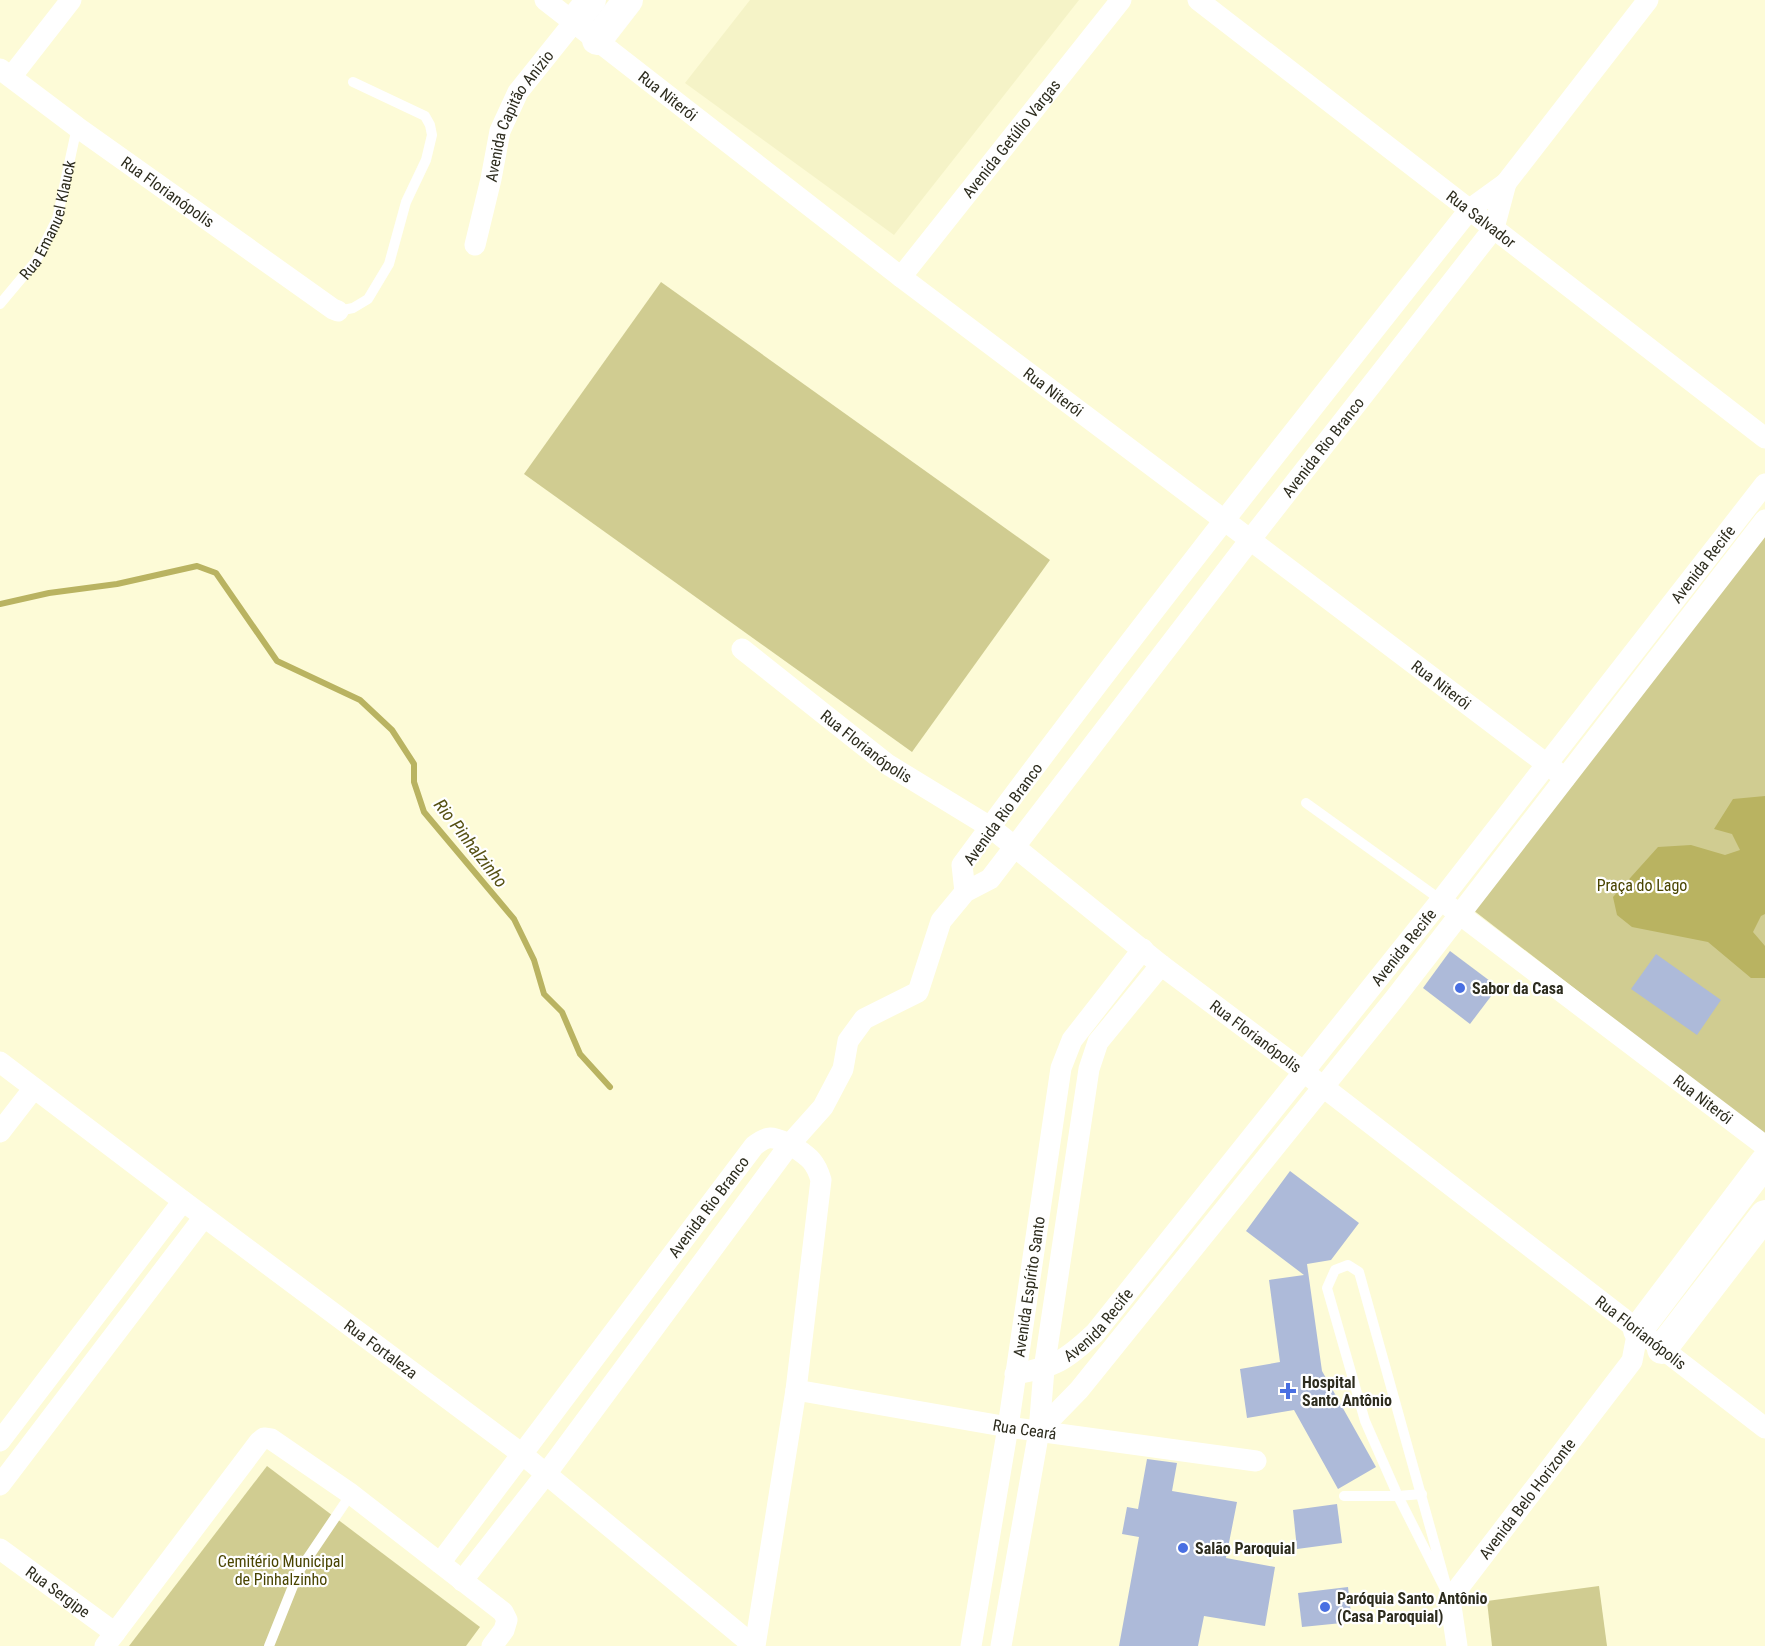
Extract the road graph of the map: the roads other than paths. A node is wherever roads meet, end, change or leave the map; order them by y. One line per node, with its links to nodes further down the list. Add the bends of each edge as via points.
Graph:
1 (71, 0): 8 (street)
2 (545, 0): 7 (street, Rua Niterói)
3 (628, 0): 7 (street, Avenida Capitão Anizio)
4 (1121, 0): 15 (street, Avenida Getúlio Vargas)
5 (1198, 0): 12 (street, Rua Salvador)
6 (1648, 0): 11 (street, Avenida Rio Branco)
7 (587, 21): 14 (street, Avenida Capitão Anizio, via 518,92 500,131); 15 (street, Rua Niterói)
8 (5, 73): 10 (street, Rua Florianópolis)
9 (353, 82): 18 (lane, via 425,116 432,135 426,160 406,202 389,264 368,299)
10 (77, 127): 16 (lane, Rua Emanuel Klauck, via 57,219 36,261); 18 (street, Rua Florianópolis)
11 (1506, 183): 12 (street, Avenida Rio Branco); 13 (street, Avenida Rio Branco)
12 (1470, 209): 13 (street, Rua Salvador); 17 (street, Avenida Rio Branco)
13 (1494, 228): 19 (street, Avenida Rio Branco); 22 (street, Rua Salvador)
14 (476, 245)
15 (901, 277): 24 (street, Rua Niterói)
16 (0, 304)
17 (1392, 308): 19 (street); 20 (street, Avenida Rio Branco)
18 (338, 311)
19 (1417, 327): 21 (street, Avenida Rio Branco)
20 (1316, 405): 21 (street); 24 (street, Avenida Rio Branco)
21 (1341, 424): 26 (street, Avenida Rio Branco)
22 (1765, 438)
23 (1765, 483): 27 (street, Avenida Recife)
24 (1224, 519): 26 (street, Rua Niterói); 30 (street, Avenida Rio Branco)
25 (1765, 520): 28 (street, Avenida Recife)
26 (1250, 540): 31 (street, Avenida Rio Branco); 34 (street, Rua Niterói)
27 (1678, 595): 28 (street); 34 (street, Avenida Recife)
28 (1696, 609): 35 (street, Avenida Recife)
29 (742, 649): 37 (street, Rua Florianópolis, via 887,764)
30 (1112, 666): 31 (street); 32 (street, Avenida Rio Branco)
31 (1138, 686): 33 (street, Avenida Rio Branco)
32 (1057, 739): 33 (street); 37 (street, Avenida Rio Branco)
33 (1083, 758): 38 (street, Avenida Rio Branco)
34 (1546, 764): 35 (street, Rua Niterói); 40 (street, Avenida Recife)
35 (1565, 778): 41 (street, Avenida Recife)
36 (1306, 803): 40 (lane)
37 (990, 827): 38 (street, Rua Florianópolis); 39 (street, Avenida Rio Branco, via 962,865)
38 (1015, 847): 39 (street, Avenida Rio Branco, via 990,879); 42 (street, Rua Florianópolis)
39 (964, 892): 51 (street, via 941,921 918,992 864,1019 848,1041 843,1069 823,1107)
40 (1441, 900): 41 (street, Rua Niterói); 44 (street, Avenida Recife)
41 (1459, 915): 45 (street, Avenida Recife); 52 (street, Rua Niterói)
42 (1143, 949): 43 (street, Rua Florianópolis); 68 (street, Avenida Espírito Santo, via 1072,1040 1061,1068)
43 (1161, 965): 47 (street, Rua Florianópolis); 67 (street, Avenida Espírito Santo, via 1098,1042 1089,1068)
44 (1375, 981): 45 (street); 47 (street, Avenida Recife)
45 (1395, 998): 48 (street, Avenida Recife)
46 (0, 1062): 49 (street, Rua Fortaleza)
47 (1304, 1072): 48 (street, Rua Florianópolis); 54 (street, Avenida Recife)
48 (1324, 1087): 55 (street, Avenida Recife); 62 (street, Rua Florianópolis)
49 (34, 1088): 50 (street); 56 (street, Rua Fortaleza)
50 (0, 1132)
51 (790, 1144): 59 (street, Avenida Rio Branco, via 774,1137 754,1146); 60 (street, Avenida Rio Branco); 71 (street, via 817,1166 821,1180)
52 (1765, 1146)
53 (1765, 1162): 62 (street, Avenida Belo Horizonte)
54 (1217, 1181): 55 (street); 67 (street, Avenida Recife, via 1095,1333 1071,1355)
55 (1235, 1197): 75 (street, Avenida Recife, via 1079,1390)
56 (183, 1201): 58 (street, Rua Fortaleza); 61 (street)
57 (1765, 1215): 64 (street)
58 (204, 1217): 63 (street); 77 (street, Rua Fortaleza)
59 (652, 1282): 60 (street); 65 (street, Avenida Rio Branco)
60 (676, 1299): 69 (street, Avenida Rio Branco)
61 (94, 1318): 63 (street); 70 (street)
62 (1638, 1330): 64 (street, Rua Florianópolis); 66 (street, Avenida Belo Horizonte)
63 (116, 1334): 72 (street)
64 (1662, 1349): 66 (street); 74 (street, Rua Florianópolis)
65 (593, 1360): 69 (street); 77 (street, Avenida Rio Branco)
66 (1632, 1361): 90 (street, Avenida Belo Horizonte)
67 (1044, 1369): 68 (street, Avenida Recife); 75 (street, Avenida Espírito Santo)
68 (1015, 1374): 73 (street, Avenida Espírito Santo)
69 (616, 1379): 79 (street, Avenida Rio Branco)
70 (41, 1387): 72 (street); 76 (street)
71 (796, 1390): 73 (street, Rua Ceará); 94 (street)
72 (63, 1403): 80 (street)
73 (1008, 1427): 75 (street, Rua Ceará); 87 (street, Avenida Espírito Santo)
74 (1765, 1428)
75 (1039, 1431): 78 (street, Rua Ceará); 88 (street, Avenida Espírito Santo)
76 (0, 1441)
77 (522, 1454): 79 (street, Rua Fortaleza); 86 (street, Avenida Rio Branco)
78 (1256, 1461)
79 (546, 1474): 89 (street, Avenida Rio Branco); 94 (street, Rua Fortaleza)
80 (0, 1485)
81 (351, 1494): 86 (street); 92 (street, via 264,1438); 93 (lane, via 299,1571)
82 (1422, 1494): 84 (lane); 84 (lane, via 1359,1272 1348,1265 1335,1270 1327,1288 1365,1421); 90 (lane)
83 (1344, 1496): 84 (lane)
84 (1398, 1497): 90 (lane)
85 (0, 1549): 92 (street, Rua Sergipe)
86 (440, 1563): 89 (street)
87 (983, 1575): 88 (street); 95 (street, Avenida Espírito Santo)
88 (1012, 1579): 96 (street, Avenida Espírito Santo)
89 (462, 1581): 91 (street, via 503,1612 507,1620)
90 (1450, 1599): 97 (street)
91 (498, 1638)
92 (110, 1639)
93 (269, 1646)
94 (754, 1646)
95 (971, 1646)
96 (1001, 1646)
97 (1457, 1646)

